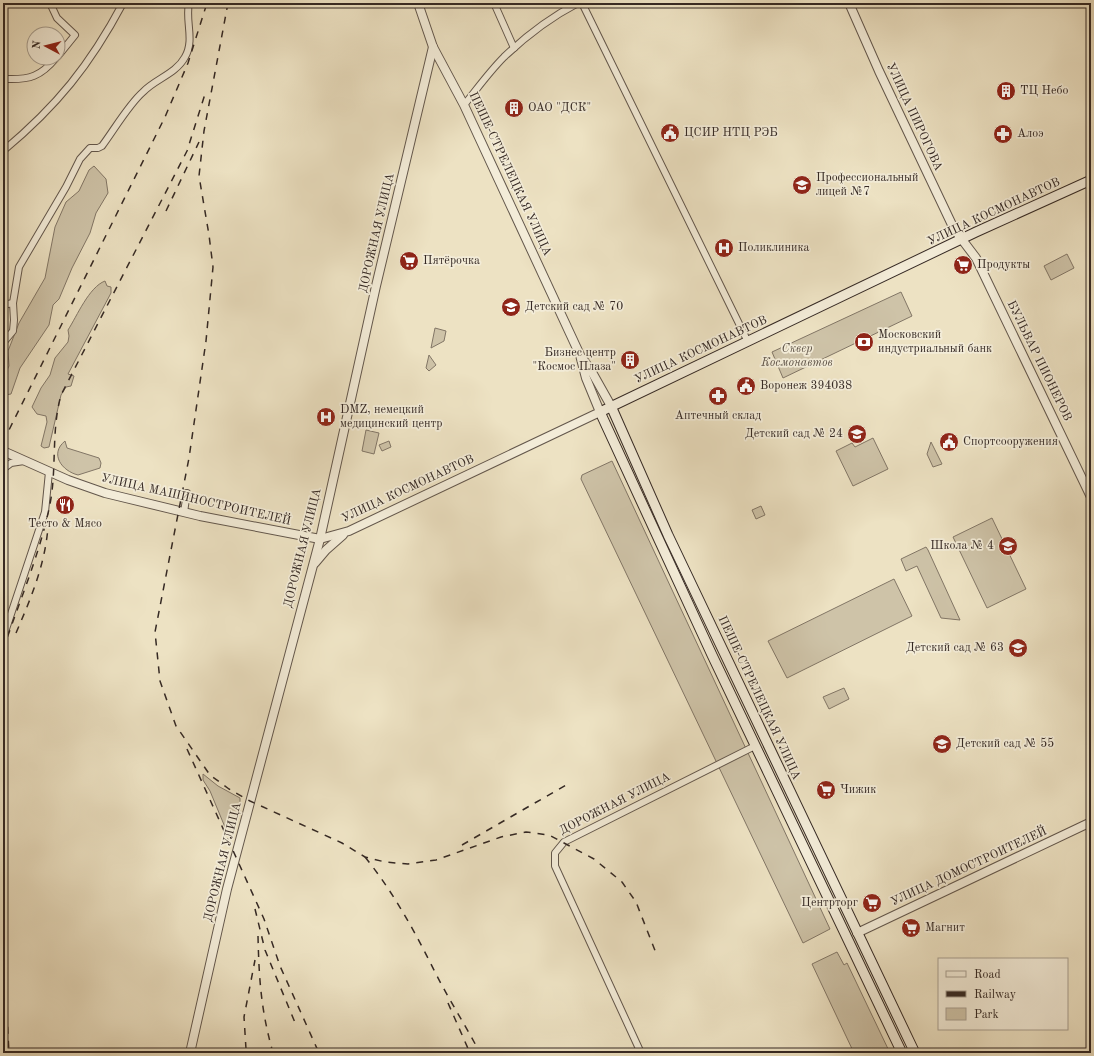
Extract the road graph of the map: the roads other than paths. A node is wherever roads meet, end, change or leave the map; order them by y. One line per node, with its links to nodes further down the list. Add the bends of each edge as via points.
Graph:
1 (50, 3): 9 (street, via 57,18)
2 (123, 3): 17 (street, via 89,62 61,97 33,126)
3 (189, 3): 20 (street, via 191,39 185,57 164,78 143,91 102,146 90,148 80,159 19,267)
4 (418, 3): 12 (street, ПЕШЕ-СТРЕЛЕЦКАЯ УЛИЦА)
5 (494, 3): 13 (street)
6 (578, 3): 13 (street, via 546,22)
7 (582, 3): 22 (street)
8 (849, 3): 19 (street, УЛИЦА ПИРОГОВА, via 938,197 954,230)
9 (65, 26)
10 (66, 26): 11 (street, via 75,35)
11 (66, 46)
12 (433, 47): 16 (street, ПЕШЕ-СТРЕЛЕЦКАЯ УЛИЦА); 35 (street, ДОРОЖНАЯ УЛИЦА)
13 (514, 48): 16 (street)
14 (49, 66): 15 (street, via 36,76)
15 (4, 78)
16 (464, 105): 24 (street, ПЕШЕ-СТРЕЛЕЦКАЯ УЛИЦА)
17 (3, 151)
18 (1091, 180): 19 (main road, УЛИЦА КОСМОНАВТОВ)
19 (962, 239): 22 (main road, УЛИЦА КОСМОНАВТОВ); 32 (street, БУЛЬВАР ПИОНЕРОВ, via 976,258)
20 (13, 303): 21 (street); 23 (street, via 13,331)
21 (3, 305)
22 (748, 342): 25 (main road, УЛИЦА КОСМОНАВТОВ)
23 (3, 343)
24 (580, 355): 25 (street, ПЕШЕ-СТРЕЛЕЦКАЯ УЛИЦА); 26 (street, ПЕШЕ-СТРЕЛЕЦКАЯ УЛИЦА)
25 (610, 406): 26 (main road, УЛИЦА КОСМОНАВТОВ); 40 (main road, ПЕШЕ-СТРЕЛЕЦКАЯ УЛИЦА, via 668,535)
26 (600, 412): 34 (street, УЛИЦА КОСМОНАВТОВ); 38 (main road, ПЕШЕ-СТРЕЛЕЦКАЯ УЛИЦА)
27 (3, 450): 28 (street, УЛИЦА МАШИНОСТРОИТЕЛЕЙ)
28 (24, 461): 29 (street, via 11,463); 30 (street, УЛИЦА МАШИНОСТРОИТЕЛЕЙ)
29 (3, 469)
30 (49, 472): 33 (street, УЛИЦА МАШИНОСТРОИТЕЛЕЙ, via 105,493); 37 (street, via 49,488 42,519)
31 (187, 493): 33 (street)
32 (1091, 497)
33 (184, 512): 35 (street, УЛИЦА МАШИНОСТРОИТЕЛЕЙ)
34 (349, 531): 35 (street, УЛИЦА КОСМОНАВТОВ); 36 (street, via 326,550)
35 (320, 539): 36 (street, ДОРОЖНАЯ УЛИЦА)
36 (312, 567): 41 (street, ДОРОЖНАЯ УЛИЦА, via 229,883)
37 (3, 638)
38 (755, 746): 42 (street, ДОРОЖНАЯ УЛИЦА, via 564,842 555,853 555,866); 43 (main road, ПЕШЕ-СТРЕЛЕЦКАЯ УЛИЦА)
39 (1091, 822): 40 (street, УЛИЦА ДОМОСТРОИТЕЛЕЙ)
40 (858, 933): 44 (main road, ПЕШЕ-СТРЕЛЕЦКАЯ УЛИЦА)
41 (190, 1053)
42 (641, 1053)
43 (902, 1053)
44 (915, 1053)

